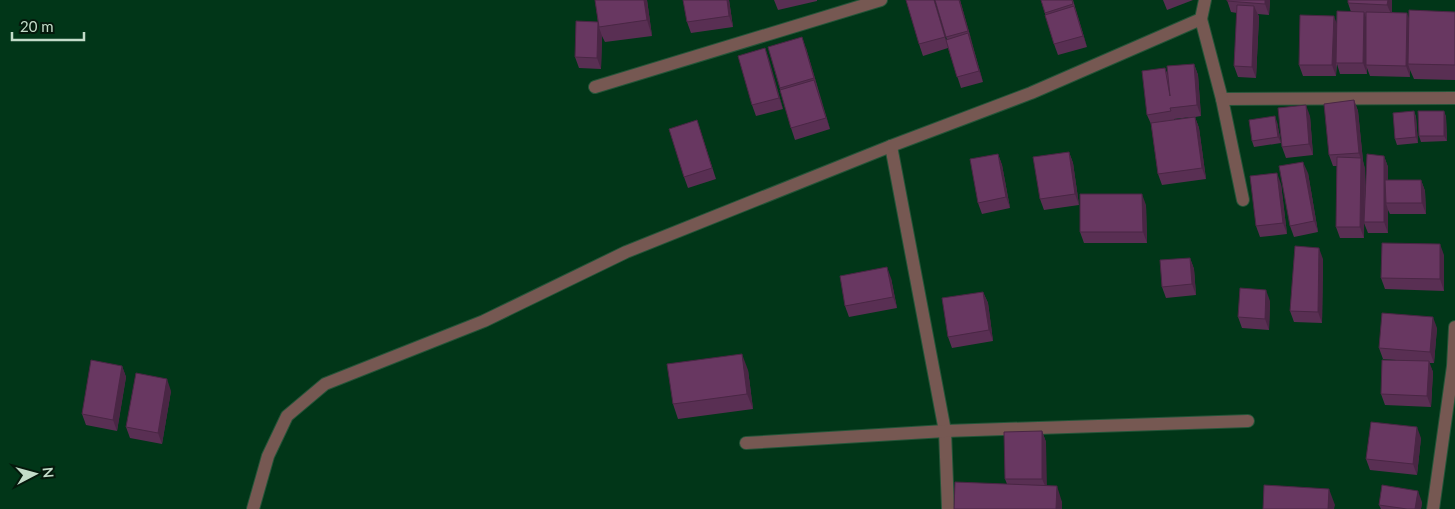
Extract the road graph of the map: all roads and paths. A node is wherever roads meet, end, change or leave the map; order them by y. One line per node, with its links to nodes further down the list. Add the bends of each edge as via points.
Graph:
1 (881, 0): 4 (street)
2 (1205, 0): 3 (street)
3 (1201, 19): 6 (street); 7 (street, via 1030,93)
4 (595, 87)
5 (1455, 98): 6 (street)
6 (1222, 99): 8 (street)
7 (891, 146): 12 (street); 14 (street, via 626,252 484,321 325,384 287,416 268,456)
8 (1243, 200)
9 (1455, 327): 10 (street)
10 (1454, 366): 16 (street)
11 (1248, 421): 12 (street)
12 (945, 431): 13 (street); 15 (street)
13 (746, 443)
14 (253, 509)
15 (948, 509)
16 (1434, 509)

